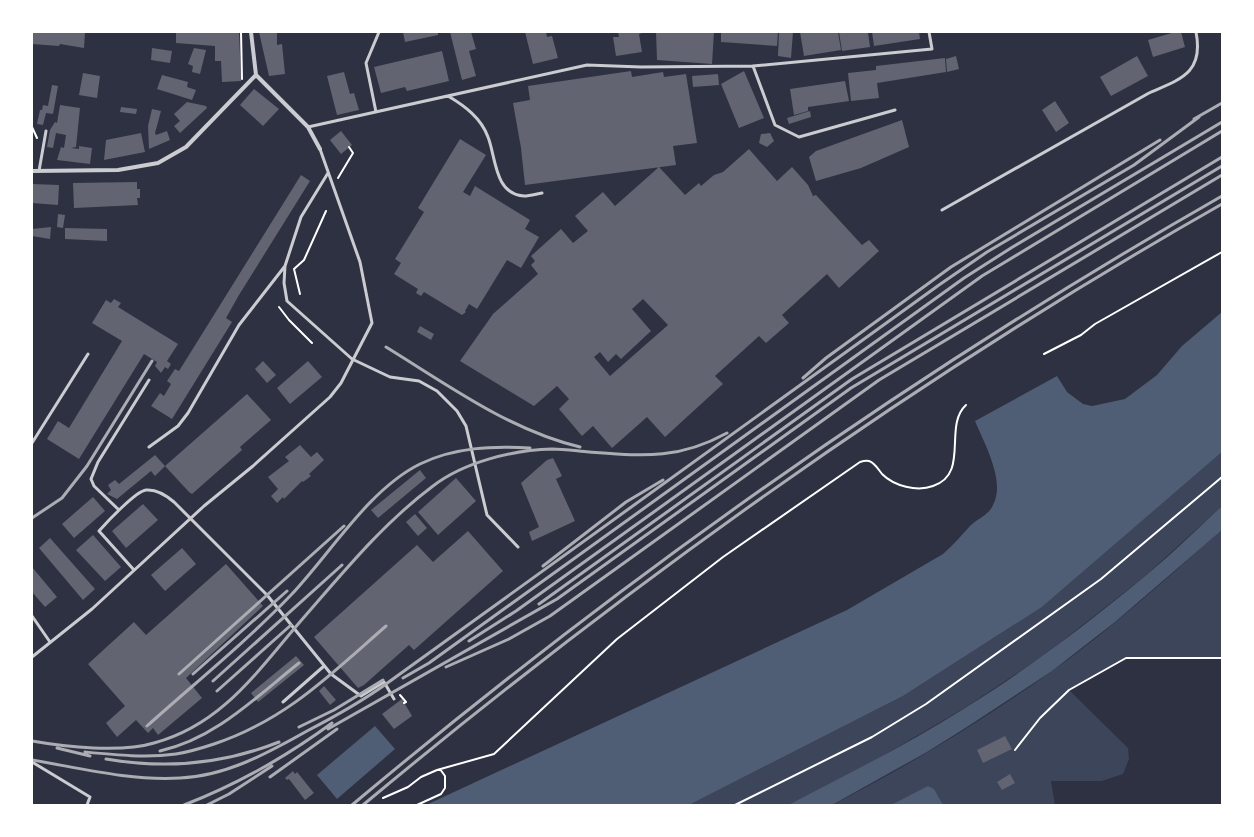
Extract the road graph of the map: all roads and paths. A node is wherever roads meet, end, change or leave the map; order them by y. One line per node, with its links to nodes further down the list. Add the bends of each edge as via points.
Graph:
1 (241, 32): 8 (path)
2 (251, 32): 7 (street)
3 (379, 32): 11 (lane, via 366,63)
4 (930, 32): 6 (lane, via 932,49)
5 (1196, 32): 21 (lane, via 1198,52 1194,66 1181,79 1149,93)
6 (753, 66): 9 (lane, via 587,65); 10 (lane, via 775,125 799,137)
7 (256, 75): 12 (street); 17 (street, via 186,147 158,163 118,170)
8 (242, 81)
9 (448, 96): 11 (lane); 20 (lane, via 478,118 488,137 496,170 503,183 513,193 524,196)
10 (895, 110)
11 (376, 112): 12 (lane)
12 (308, 127): 15 (street)
13 (46, 131): 17 (lane)
14 (349, 147): 19 (path, via 353,153 340,171)
15 (320, 149): 18 (lane)
16 (32, 171): 17 (street)
17 (39, 172)
18 (328, 173): 24 (lane, via 301,217); 30 (lane, via 360,262 372,323)
19 (336, 182)
20 (542, 193)
21 (942, 210)
22 (326, 211): 25 (path, via 304,260 294,269)
23 (1222, 252): 29 (path)
24 (285, 266): 30 (lane, via 287,302); 34 (lane, via 239,325 188,413 178,426)
25 (300, 294)
26 (279, 307): 27 (path)
27 (312, 343)
28 (88, 354): 33 (lane)
29 (1044, 354)
30 (352, 360): 37 (lane, via 330,397); 38 (lane, via 390,377 419,381 437,391 457,411 466,426 487,515)
31 (149, 380): 36 (lane, via 98,462 91,479 94,486)
32 (966, 405): 49 (path, via 956,419 953,465 946,479 932,487 911,487 890,480 869,460 860,462 723,557 617,639 494,754)
33 (32, 443)
34 (149, 447)
35 (1222, 477): 53 (path, via 1101,579 926,704 872,737)
36 (119, 510): 37 (lane, via 144,490 152,490 164,494); 39 (lane, via 99,530)
37 (189, 519): 39 (lane); 44 (lane, via 267,595)
38 (518, 547)
39 (134, 570): 41 (lane, via 92,609)
40 (32, 616): 41 (lane)
41 (50, 642): 42 (lane)
42 (32, 657)
43 (1222, 658): 47 (path, via 1126,658 1069,690 1040,718)
44 (324, 666): 45 (lane, via 361,696 384,682); 46 (lane)
45 (394, 699)
46 (283, 702)
47 (1014, 750)
48 (32, 762): 51 (lane, via 90,797)
49 (440, 769): 50 (path); 52 (path, via 445,776 445,788 441,794)
50 (383, 798)
51 (87, 805)
52 (417, 805)
53 (734, 805)

